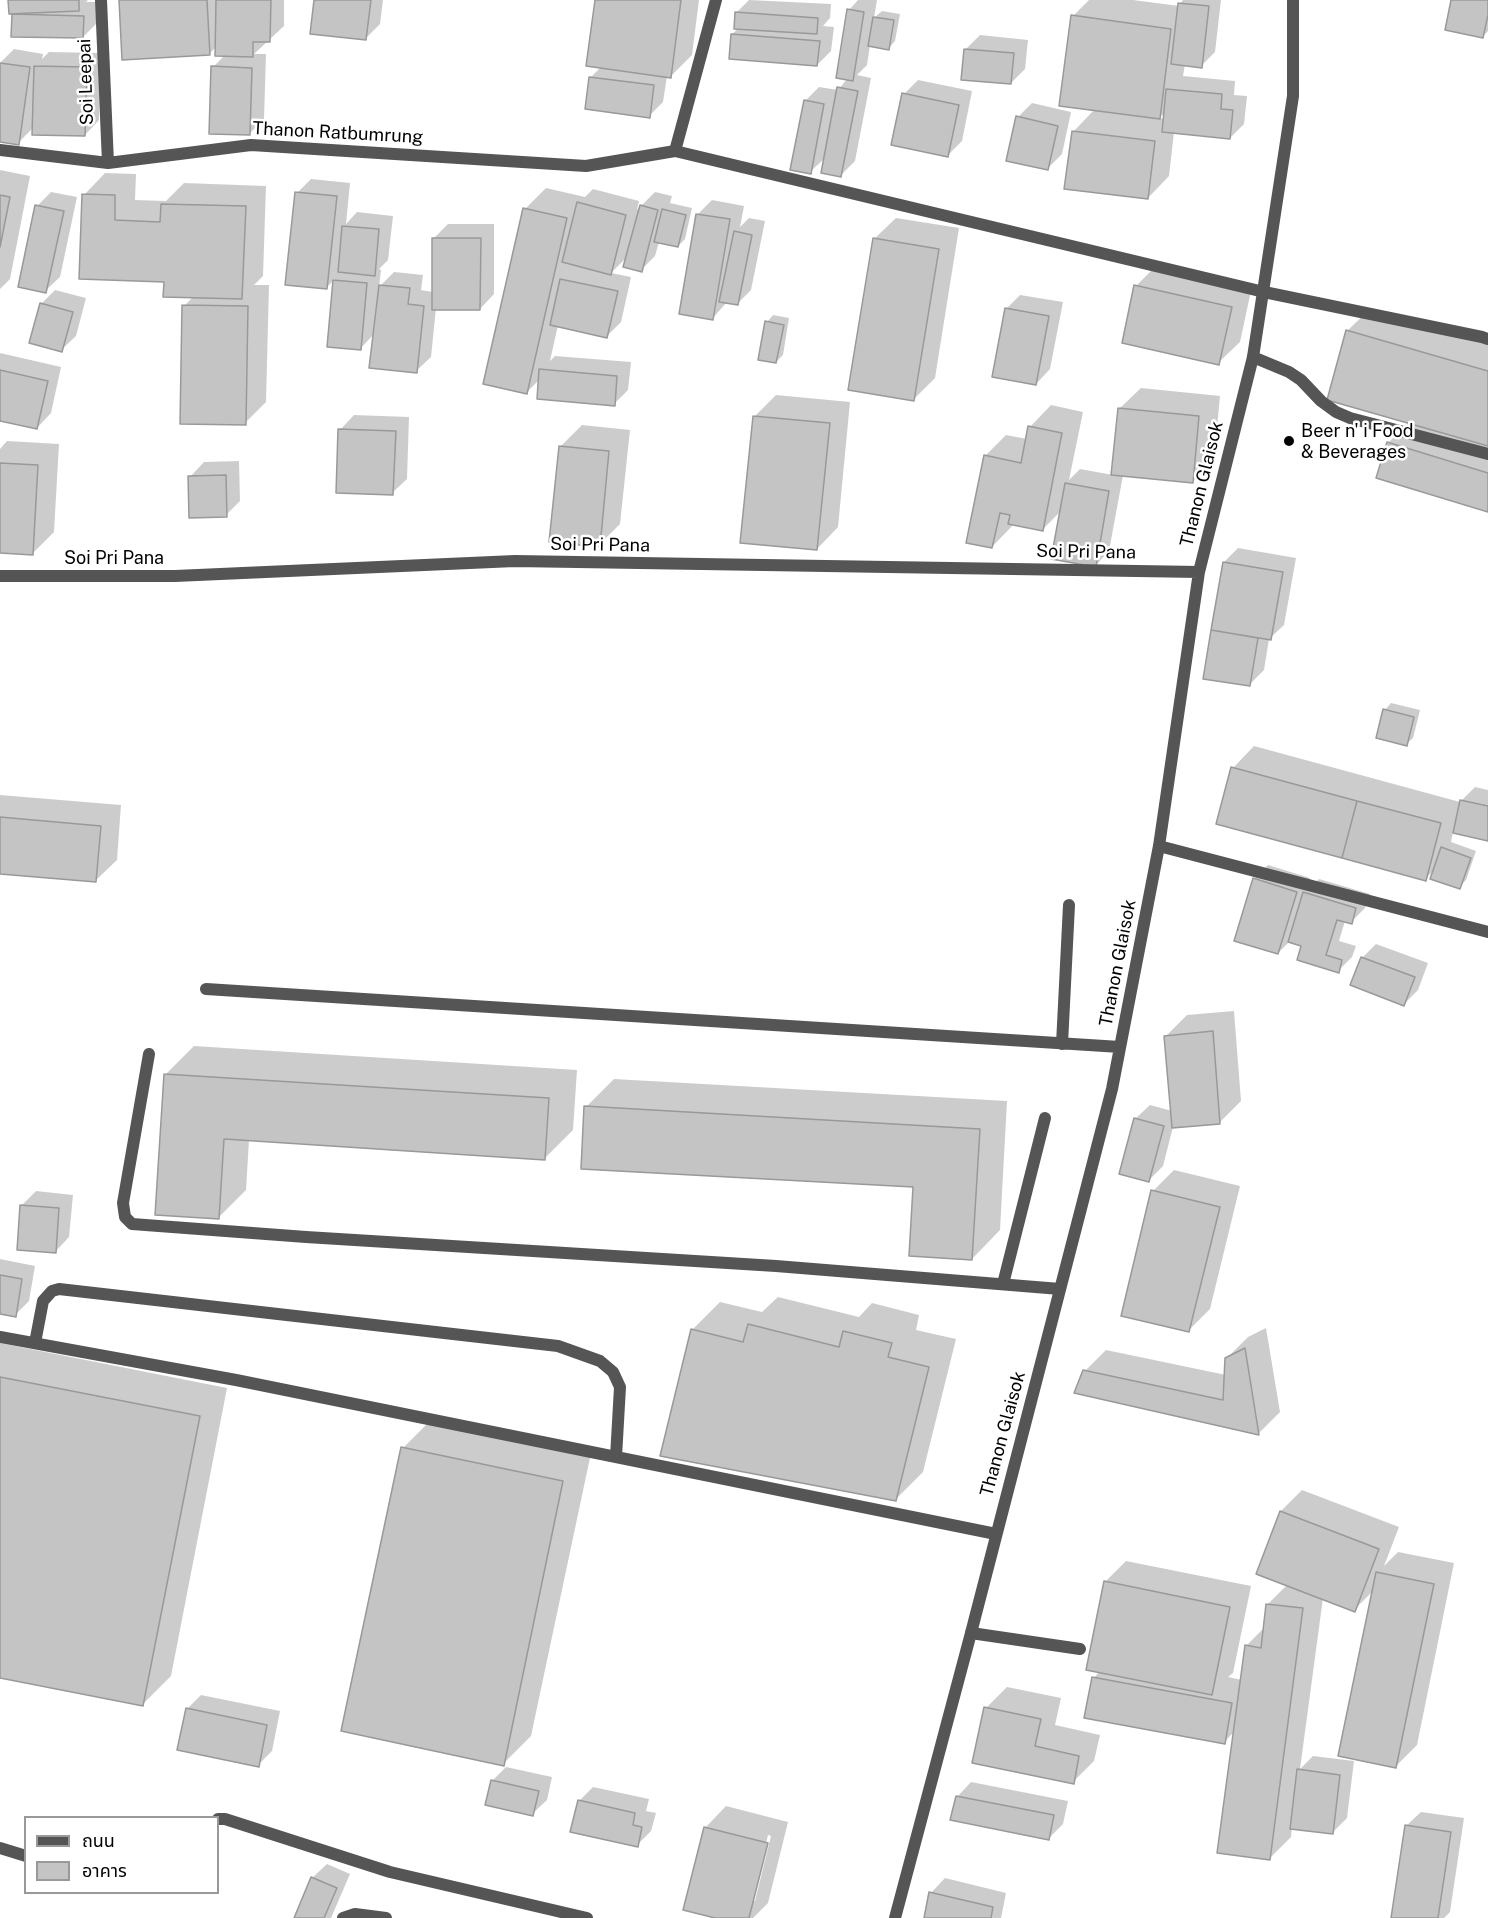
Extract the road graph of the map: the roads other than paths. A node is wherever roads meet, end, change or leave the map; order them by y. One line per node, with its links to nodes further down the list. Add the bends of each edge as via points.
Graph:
1 (101, 0): 6 (street, Soi Leepai)
2 (716, 0): 5 (street)
3 (1293, 0): 7 (street, Thanon Glaisok, via 1293,96)
4 (0, 150): 6 (street, Thanon Ratbumrung)
5 (675, 151): 6 (street, Thanon Ratbumrung, via 586,166 250,145); 7 (street)
6 (108, 163)
7 (1264, 292): 8 (street); 9 (street, Thanon Glaisok)
8 (1488, 339)
9 (1253, 357): 10 (street, via 1289,372 1329,406 1350,418); 11 (street, Thanon Glaisok)
10 (1488, 454)
11 (1199, 572): 12 (street, Soi Pri Pana, via 516,561 175,576); 13 (street, Thanon Glaisok)
12 (0, 576)
13 (1159, 846): 15 (street); 18 (street, Thanon Glaisok)
14 (1069, 906): 17 (street)
15 (1488, 932)
16 (206, 989): 17 (street)
17 (1062, 1044): 18 (street)
18 (1120, 1047): 22 (street, Thanon Glaisok)
19 (149, 1054): 21 (street, via 123,1203 125,1217 132,1224)
20 (1045, 1118): 21 (street)
21 (1003, 1284): 22 (street)
22 (1060, 1289): 26 (street, Thanon Glaisok)
23 (0, 1336): 24 (street)
24 (35, 1343): 25 (street); 25 (street, via 43,1301 52,1291 59,1290 558,1346 600,1361 613,1372 620,1387)
25 (616, 1457): 26 (street)
26 (996, 1534): 27 (street, Thanon Glaisok)
27 (971, 1633): 28 (street); 35 (street, Thanon Glaisok)
28 (1080, 1649)
29 (219, 1819): 34 (street, via 390,1872)
30 (0, 1848): 31 (street)
31 (24, 1855)
32 (343, 1918): 33 (street, via 355,1914)
33 (386, 1918)
34 (586, 1918)
35 (895, 1918)

